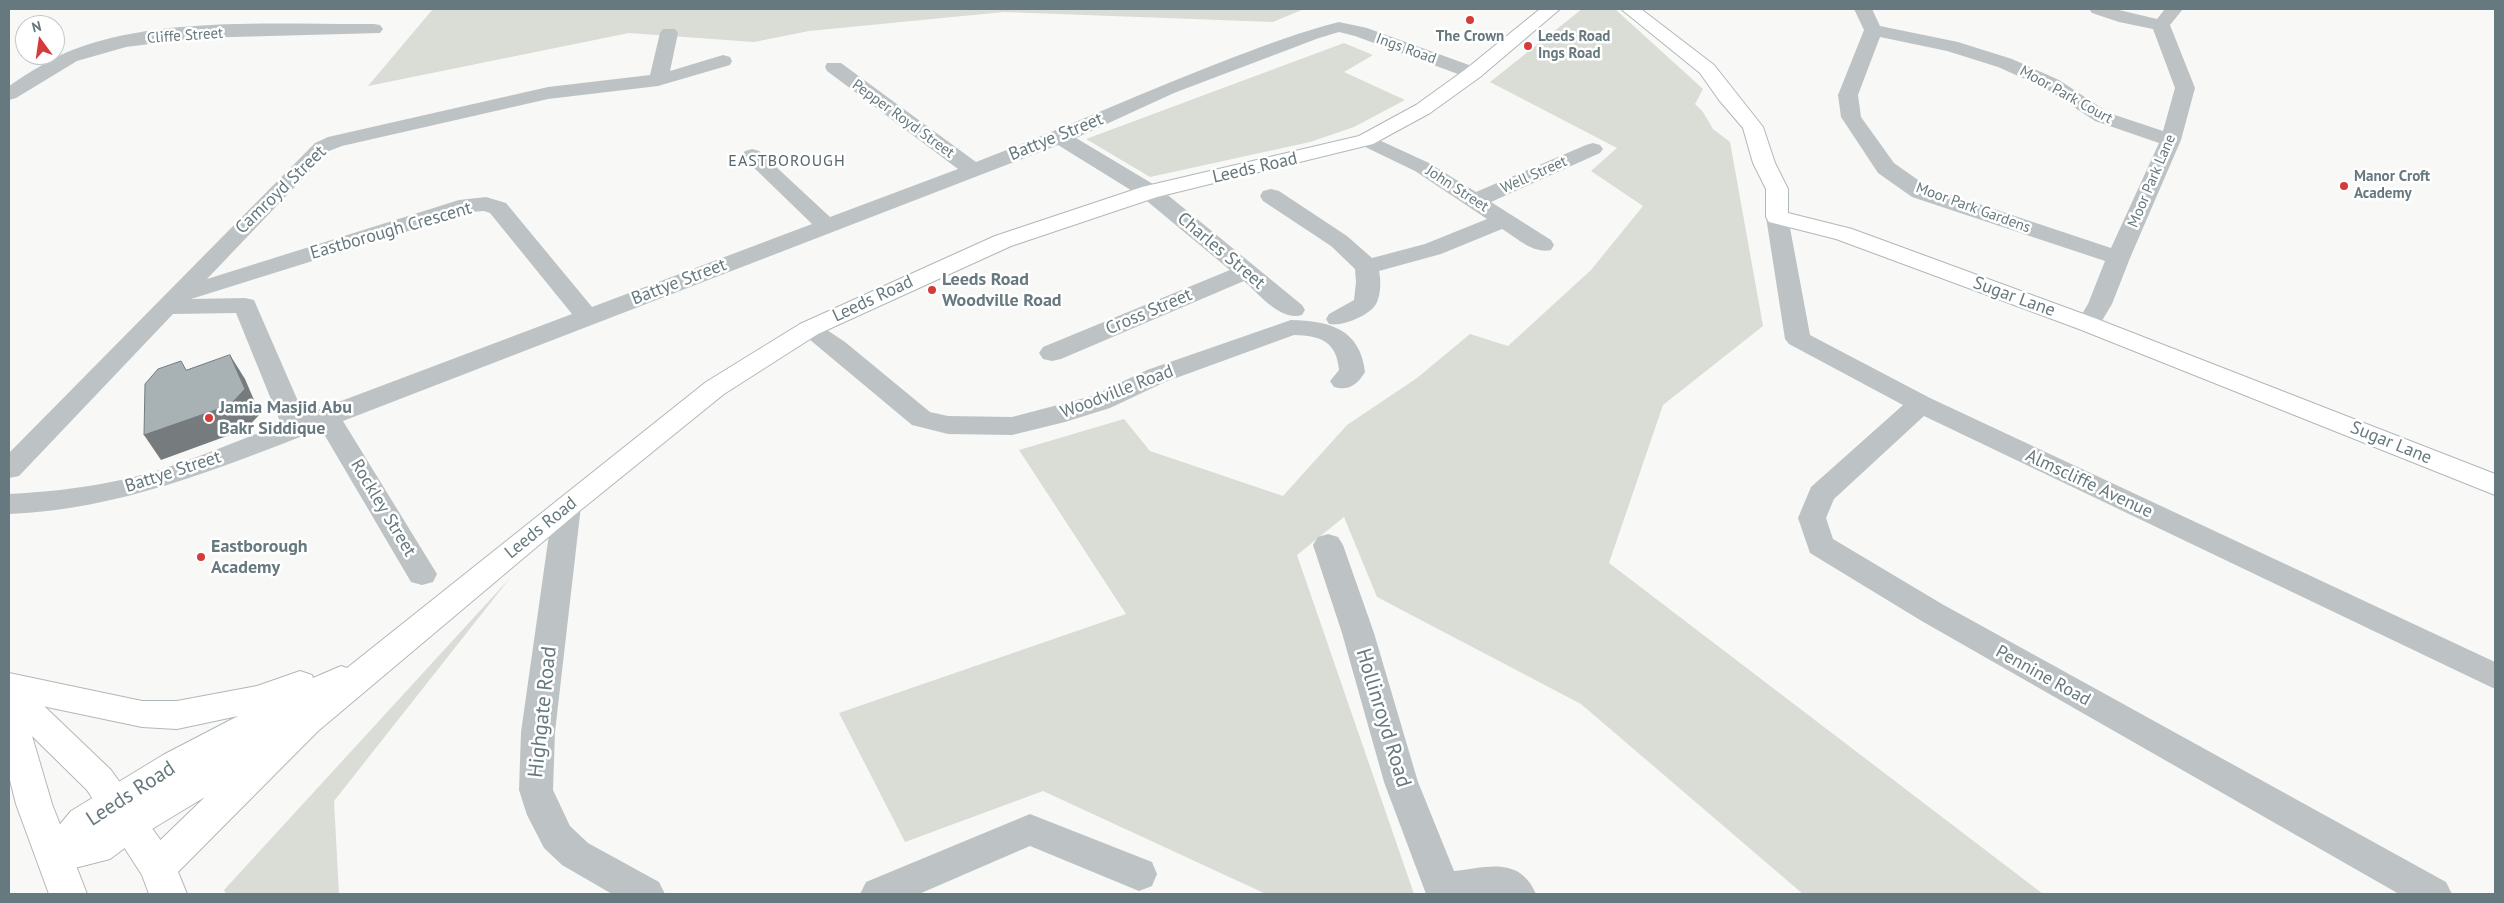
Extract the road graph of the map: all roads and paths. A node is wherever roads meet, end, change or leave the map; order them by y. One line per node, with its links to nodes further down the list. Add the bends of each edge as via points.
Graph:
1 (1551, 9): 12 (main road, Leeds Road)
2 (1630, 9): 24 (main road, via 1707,69 1753,127 1764,163 1778,189)
3 (1864, 9): 8 (street)
4 (2098, 9): 5 (street, via 2125,18)
5 (2167, 17): 17 (street, Moor Park Lane, via 2185,88)
6 (1339, 27): 12 (street, Ings Road); 15 (street, Battye Street, via 1167,89)
7 (374, 29): 14 (street, Cliffe Street, via 206,33 147,38 92,50 56,65)
8 (1872, 30): 17 (street, Moor Park Court, via 1951,46 2005,63 2052,84 2102,118); 28 (street, Moor Park Gardens, via 1848,95 1851,117 1886,168 1920,192)
9 (669, 32): 13 (street)
10 (713, 67): 13 (street, Camroyd Street)
11 (834, 67): 20 (street, Pepper Royd Street)
12 (1473, 73): 16 (main road, Leeds Road, via 1423,109)
13 (658, 80): 31 (street, Camroyd Street, via 548,92 329,144 317,150)
14 (9, 94)
15 (1060, 137): 20 (street, Battye Street); 21 (street, Charles Street)
16 (1366, 140): 21 (main road, Leeds Road); 23 (street, John Street, via 1422,167)
17 (2171, 140): 28 (street, Moor Park Lane)
18 (1592, 149): 23 (street, Well Street)
19 (731, 162): 26 (street, via 760,152)
20 (973, 170): 26 (street, Battye Street)
21 (1150, 192): 30 (street, Charles Street); 36 (main road, Leeds Road, via 1003,241)
22 (1271, 196): 29 (street, via 1346,247)
23 (1475, 201): 25 (street, John Street)
24 (1777, 217): 35 (main road, Sugar Lane, via 1844,234); 39 (street, Almscliffe Avenue, via 1798,339)
25 (1504, 220): 27 (street, John Street); 29 (street, via 1433,249)
26 (827, 226): 33 (street, Battye Street)
27 (1543, 245)
28 (2118, 258): 35 (street, Moor Park Lane, via 2100,304)
29 (1366, 267): 34 (street, via 1369,283 1365,303)
30 (1246, 272): 32 (street, Charles Street); 37 (street, Cross Street)
31 (173, 301): 33 (street, Eastborough Crescent, via 467,206 486,204 498,208); 41 (street, via 245,305); 42 (street, Camroyd Street)
32 (1293, 310)
33 (587, 317): 40 (street, Battye Street)
34 (1338, 319)
35 (2088, 324): 43 (main road, Sugar Lane)
36 (808, 329): 38 (street, Woodville Road, via 836,347 921,419 948,425 992,427 1036,422 1101,402 1156,376 1265,335 1300,326 1325,331 1346,346 1352,372); 45 (main road, Leeds Road, via 715,388)
37 (1052, 353)
38 (1343, 381)
39 (1921, 404): 49 (street, Almscliffe Avenue); 63 (street, Pennine Road, via 1822,494 1812,518 1820,545 1931,612)
40 (328, 416): 41 (street, Battye Street); 47 (street, Rockley Street)
41 (296, 428): 44 (street, Battye Street, via 182,472 112,492 48,502)
42 (9, 469)
43 (2495, 485)
44 (9, 504)
45 (567, 506): 48 (main road, Leeds Road); 60 (street, Highgate Road, via 538,732 536,790 557,837 575,854)
46 (1328, 545): 58 (street, Hollinroyd Road, via 1358,633 1401,782)
47 (422, 574)
48 (393, 651): 50 (main road, via 259,698 177,715 142,714); 53 (main road, Leeds Road); 54 (main road, Leeds Road, via 175,765)
49 (2495, 676)
50 (9, 686)
51 (9, 693): 54 (main road, via 99,780)
52 (9, 715): 55 (main road, via 34,804)
53 (306, 721): 54 (main road, Leeds Road); 57 (main road, Leeds Road)
54 (122, 813): 55 (main road, Leeds Road, via 97,848); 57 (main road)
55 (55, 857): 59 (main road)
56 (1138, 874): 61 (street, via 1030,830)
57 (163, 881)
58 (1444, 892): 62 (street, Hollinroyd Road, via 1503,882)
59 (68, 894)
60 (646, 894)
61 (879, 894)
62 (1517, 894)
63 (2433, 894)

